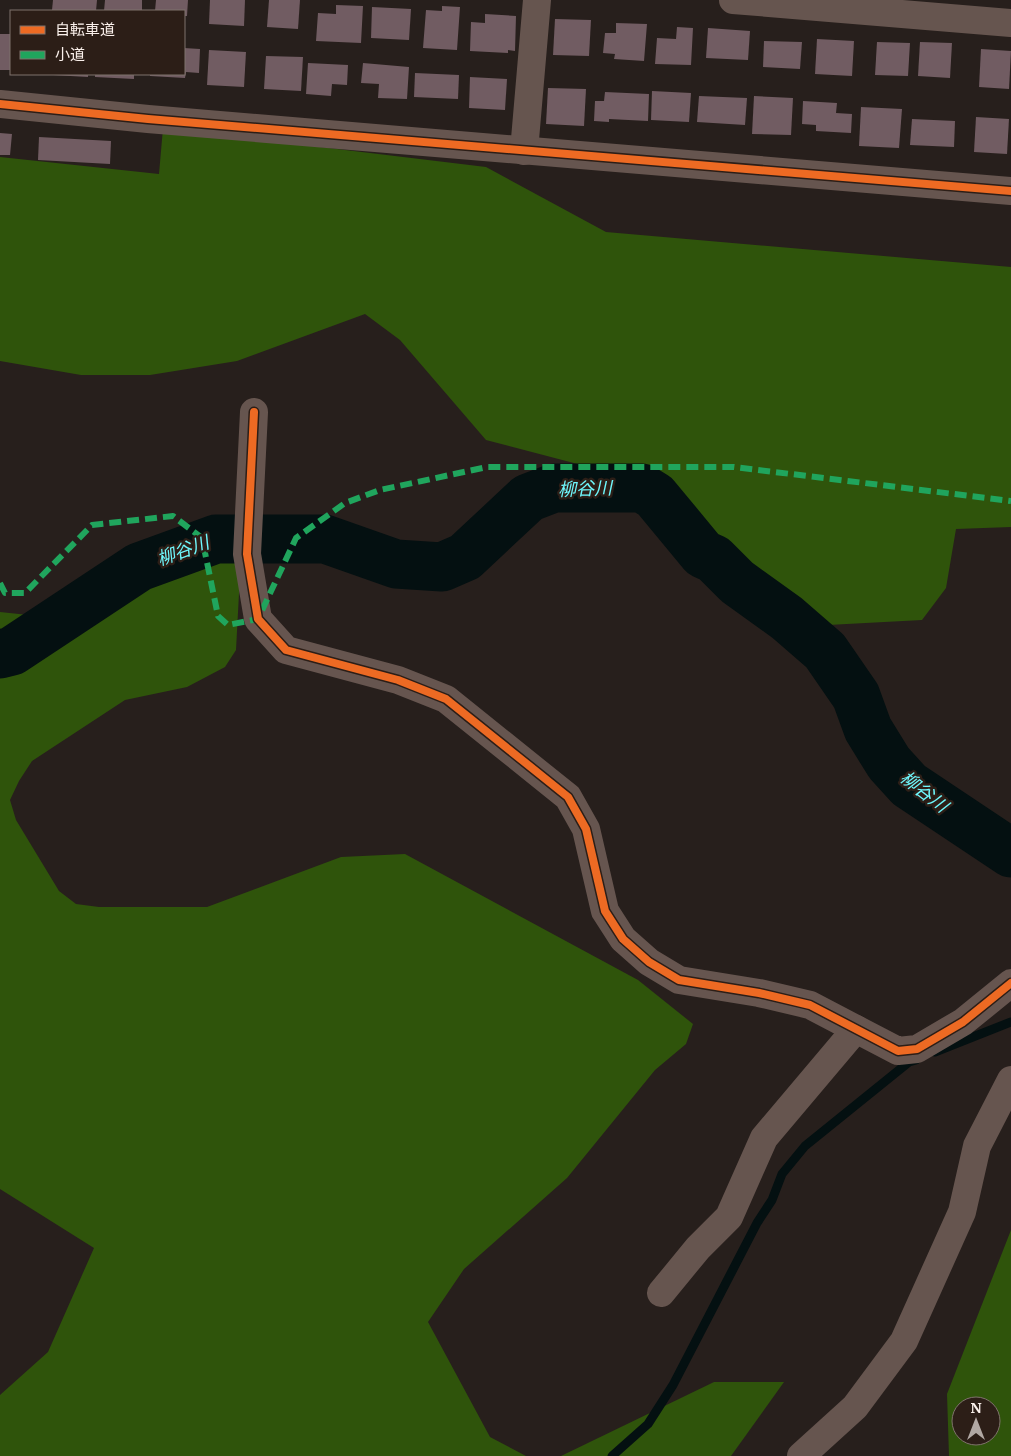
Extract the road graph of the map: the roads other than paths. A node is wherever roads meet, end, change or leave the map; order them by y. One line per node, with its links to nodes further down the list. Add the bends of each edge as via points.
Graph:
1 (537, 0): 6 (street)
2 (733, 0): 3 (street)
3 (935, 9): 4 (street)
4 (1011, 23)
5 (0, 104): 6 (street)
6 (524, 151): 7 (street)
7 (1011, 191)
8 (254, 412): 10 (street, via 247,554 258,619 286,650 398,680 446,699 568,797 586,829 605,911 623,939 649,962 679,980 810,1005)
9 (1011, 983): 10 (street, via 963,1022 917,1049 898,1051)
10 (856, 1029): 12 (street, via 764,1138 729,1216)
11 (1011, 1080): 13 (street, via 977,1146 962,1212 904,1342 856,1407)
12 (661, 1293)
13 (801, 1456)

